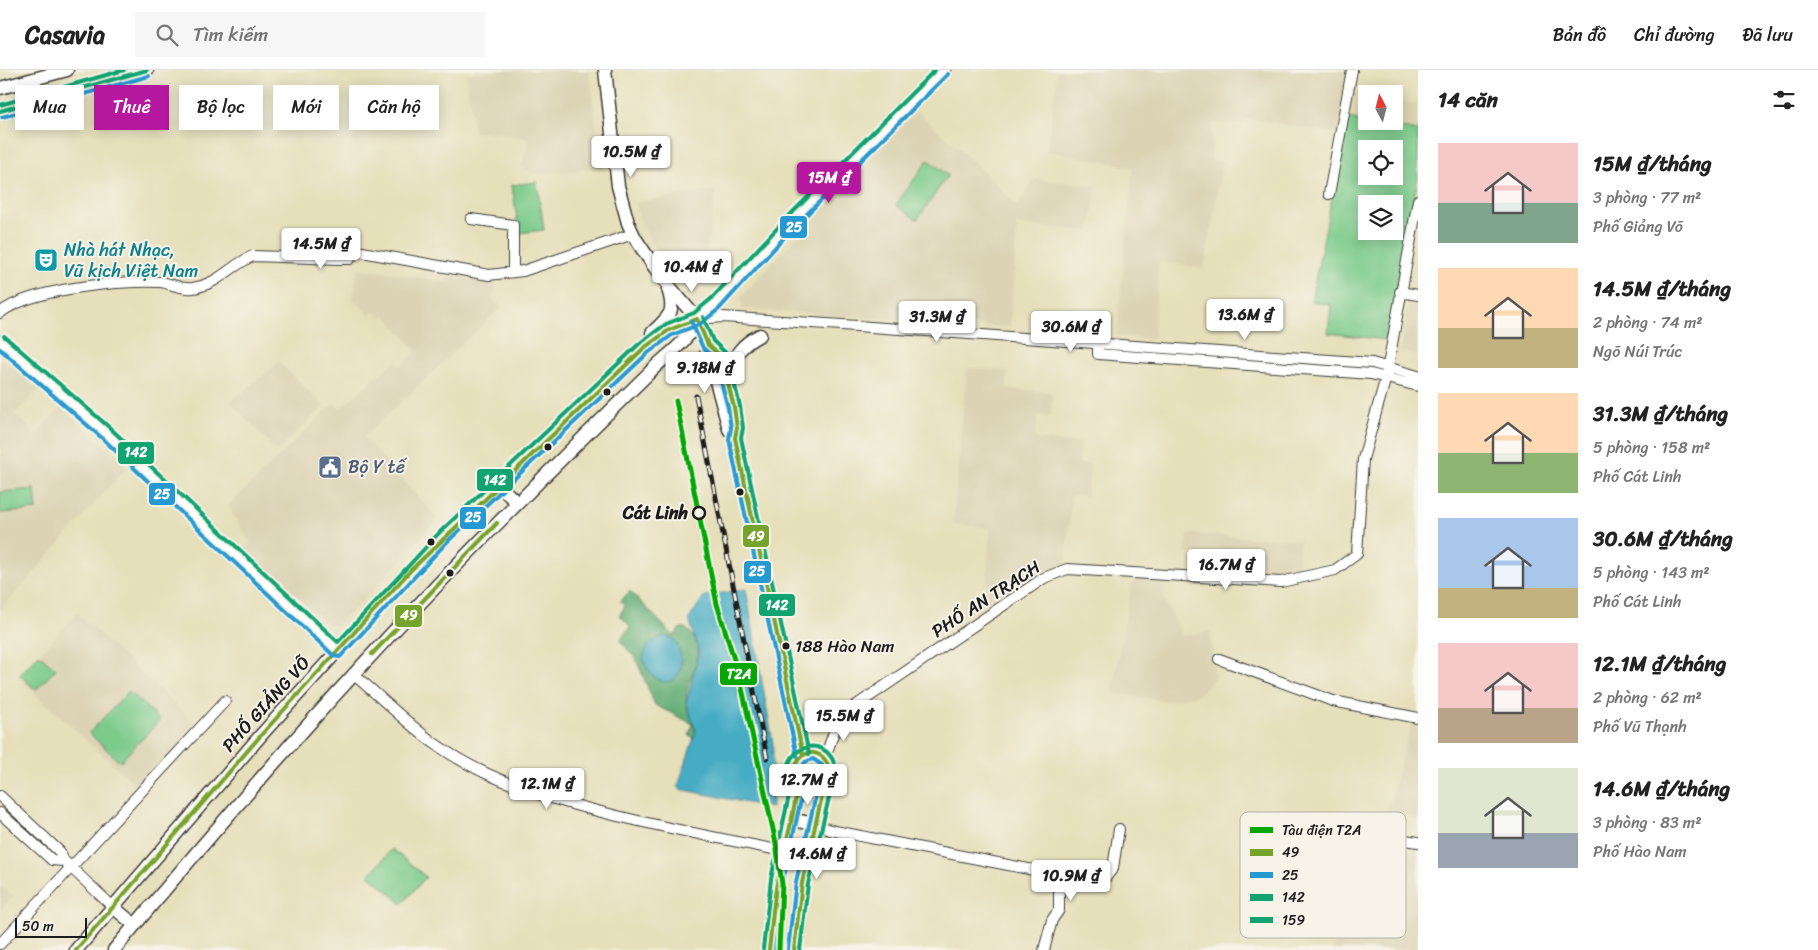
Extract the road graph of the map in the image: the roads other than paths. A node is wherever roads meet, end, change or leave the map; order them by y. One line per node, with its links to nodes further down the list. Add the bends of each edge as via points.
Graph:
1 (67, 70): 6 (main road)
2 (147, 70): 7 (main road)
3 (605, 70): 11 (main road, via 618,186)
4 (944, 70): 17 (main road, PHỐ GIẢNG VÕ)
5 (1352, 70): 8 (street)
6 (0, 88)
7 (0, 111)
8 (1329, 194)
9 (1418, 200): 14 (street)
10 (471, 219): 12 (street, via 513,225)
11 (633, 234): 12 (street); 13 (main road)
12 (513, 272): 16 (street, via 489,275 362,252 354,252 350,259 253,256 244,259 220,279 194,288 163,282 125,281 91,285 27,300)
13 (666, 284): 17 (main road); 23 (main road, via 673,304 672,313)
14 (1400, 292): 15 (street); 24 (street)
15 (1418, 295)
16 (0, 313)
17 (697, 319): 20 (main road); 21 (street, via 723,317); 22 (main road, PHỐ GIẢNG VÕ, via 693,330); 23 (main road, PHỐ GIẢNG VÕ, via 669,328)
18 (760, 335): 26 (main road, via 748,340 738,350)
19 (0, 341): 31 (street, via 106,433)
20 (707, 342): 22 (main road); 26 (main road, via 721,356); 28 (main road, via 705,361 716,381 728,429)
21 (1098, 342): 24 (street, via 1372,363); 24 (street, via 1098,354)
22 (679, 346): 30 (main road, PHỐ GIẢNG VÕ)
23 (644, 348): 29 (main road, PHỐ GIẢNG VÕ)
24 (1386, 372): 25 (street); 27 (street); 37 (street, PHỐ AN TRẠCH, via 1363,459 1357,554 1335,570 1281,582 1067,569 1044,578 839,717)
25 (1418, 376)
26 (729, 380): 28 (main road, via 737,428)
27 (1418, 386)
28 (734, 438): 36 (main road)
29 (500, 486): 30 (main road); 31 (main road, PHỐ GIẢNG VÕ, via 412,570)
30 (517, 503): 33 (main road, PHỐ GIẢNG VÕ)
31 (338, 650): 49 (main road, PHỐ GIẢNG VÕ)
32 (1219, 659): 35 (street, via 1333,701)
33 (353, 674): 45 (street, via 434,743 519,787 579,808); 50 (main road, PHỐ GIẢNG VÕ)
34 (225, 701): 47 (street)
35 (1418, 718)
36 (803, 755): 37 (main road, via 814,752); 38 (main road, via 794,771)
37 (825, 758): 39 (main road, via 830,775)
38 (798, 785): 39 (main road, via 808,792); 42 (main road)
39 (824, 787): 43 (main road)
40 (0, 796): 47 (street, via 60,852)
41 (0, 813): 47 (street, via 52,860)
42 (792, 820): 43 (main road); 45 (main road)
43 (816, 824): 46 (main road); 48 (street, via 830,830)
44 (1119, 830): 48 (street, via 1113,868 1106,877)
45 (785, 851): 46 (street); 54 (main road)
46 (808, 856): 55 (main road)
47 (67, 864): 49 (street); 51 (street)
48 (1059, 874): 56 (street, via 1058,910)
49 (114, 907): 50 (main road); 52 (main road, PHỐ GIẢNG VÕ)
50 (135, 925): 53 (main road, PHỐ GIẢNG VÕ)
51 (0, 944)
52 (76, 950)
53 (114, 950)
54 (769, 950)
55 (794, 950)
56 (1044, 950)

